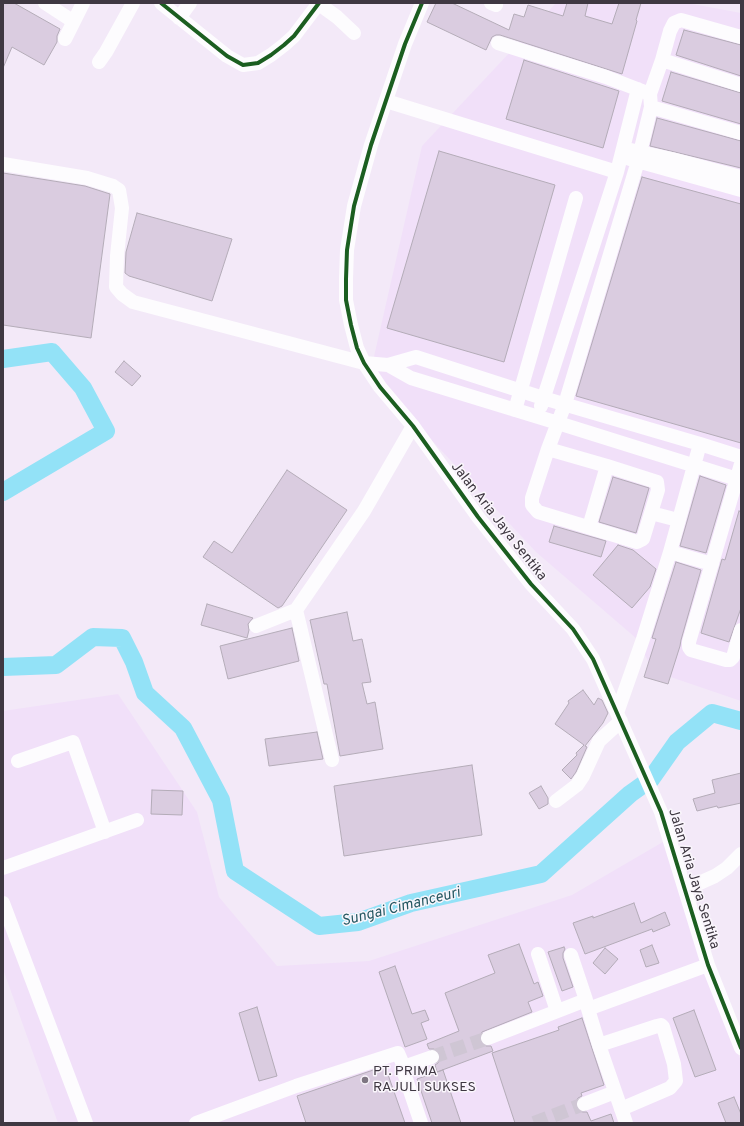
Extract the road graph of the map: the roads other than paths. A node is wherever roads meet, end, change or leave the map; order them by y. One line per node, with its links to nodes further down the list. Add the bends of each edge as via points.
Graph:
1 (45, 3): 8 (street)
2 (83, 3): 12 (street)
3 (133, 3): 15 (street)
4 (161, 3): 9 (street)
5 (190, 3): 9 (street)
6 (319, 3): 9 (street, via 294,36 258,62 243,65); 10 (street)
7 (422, 3): 18 (street, Jalan Aria Jaya Sentika)
8 (68, 18)
9 (179, 18)
10 (354, 33)
11 (741, 37): 14 (street, via 681,20 674,23 670,31)
12 (64, 39)
13 (498, 43): 17 (street, via 606,76)
14 (662, 60): 16 (street); 17 (street)
15 (99, 62)
16 (741, 85)
17 (647, 97): 19 (street); 20 (street); 21 (street)
18 (386, 101): 23 (street); 27 (street, Jalan Aria Jaya Sentika, via 356,198 347,250 346,300 357,348)
19 (741, 132)
20 (622, 152): 21 (street); 23 (street)
21 (639, 157): 24 (street); 25 (street); 31 (street)
22 (3, 164): 27 (street, via 87,178 120,190 122,208 116,287 133,302)
23 (617, 172): 30 (street)
24 (741, 177)
25 (741, 190)
26 (576, 198): 29 (street)
27 (364, 363): 28 (street); 35 (street, Jalan Aria Jaya Sentika, via 380,387)
28 (388, 365): 29 (street, via 416,356); 32 (street, via 411,378)
29 (521, 390): 30 (street); 32 (street)
30 (543, 398): 31 (street); 33 (street)
31 (565, 404): 34 (street); 36 (street)
32 (515, 410): 33 (street)
33 (538, 417): 34 (street)
34 (558, 423): 37 (street); 41 (street)
35 (413, 426): 48 (street, via 364,512); 51 (street, Jalan Aria Jaya Sentika, via 518,569 573,629 593,659)
36 (700, 444): 38 (street); 41 (street)
37 (548, 449): 40 (street); 45 (street, via 533,493 532,504 538,512)
38 (741, 457)
39 (741, 464): 42 (street)
40 (607, 466): 43 (street, via 657,482 658,490); 45 (street)
41 (693, 466): 42 (street); 44 (street)
42 (737, 479): 47 (street)
43 (651, 513): 44 (street); 45 (street, via 643,539 637,542)
44 (678, 520): 46 (street)
45 (589, 527)
46 (670, 552): 47 (street); 51 (street)
47 (712, 564): 50 (street, via 689,647 691,650 730,660)
48 (296, 610): 49 (street); 52 (street)
49 (256, 626)
50 (741, 630)
51 (619, 717): 54 (street, via 599,741 577,785); 59 (street, Jalan Aria Jaya Sentika, via 662,812)
52 (332, 760)
53 (18, 761): 56 (street, via 73,742)
54 (556, 802)
55 (137, 820): 56 (street)
56 (105, 832): 58 (street)
57 (741, 854): 59 (street, via 715,876)
58 (3, 868)
59 (686, 889): 63 (street, Jalan Aria Jaya Sentika)
60 (3, 903): 74 (street)
61 (538, 954): 65 (street)
62 (571, 955): 64 (street)
63 (708, 965): 64 (street); 68 (street, Jalan Aria Jaya Sentika)
64 (587, 1004): 65 (street); 67 (street)
65 (557, 1011): 66 (street)
66 (488, 1038)
67 (599, 1045): 71 (street); 73 (street, via 657,1026 663,1027 674,1064 676,1081 670,1088)
68 (741, 1048)
69 (432, 1057): 70 (street, via 409,1065)
70 (405, 1069): 75 (street, via 398,1054 296,1086); 76 (street)
71 (615, 1092): 72 (street); 73 (street)
72 (584, 1104)
73 (621, 1109): 77 (street)
74 (86, 1123)
75 (196, 1123)
76 (421, 1123)
77 (626, 1123)

